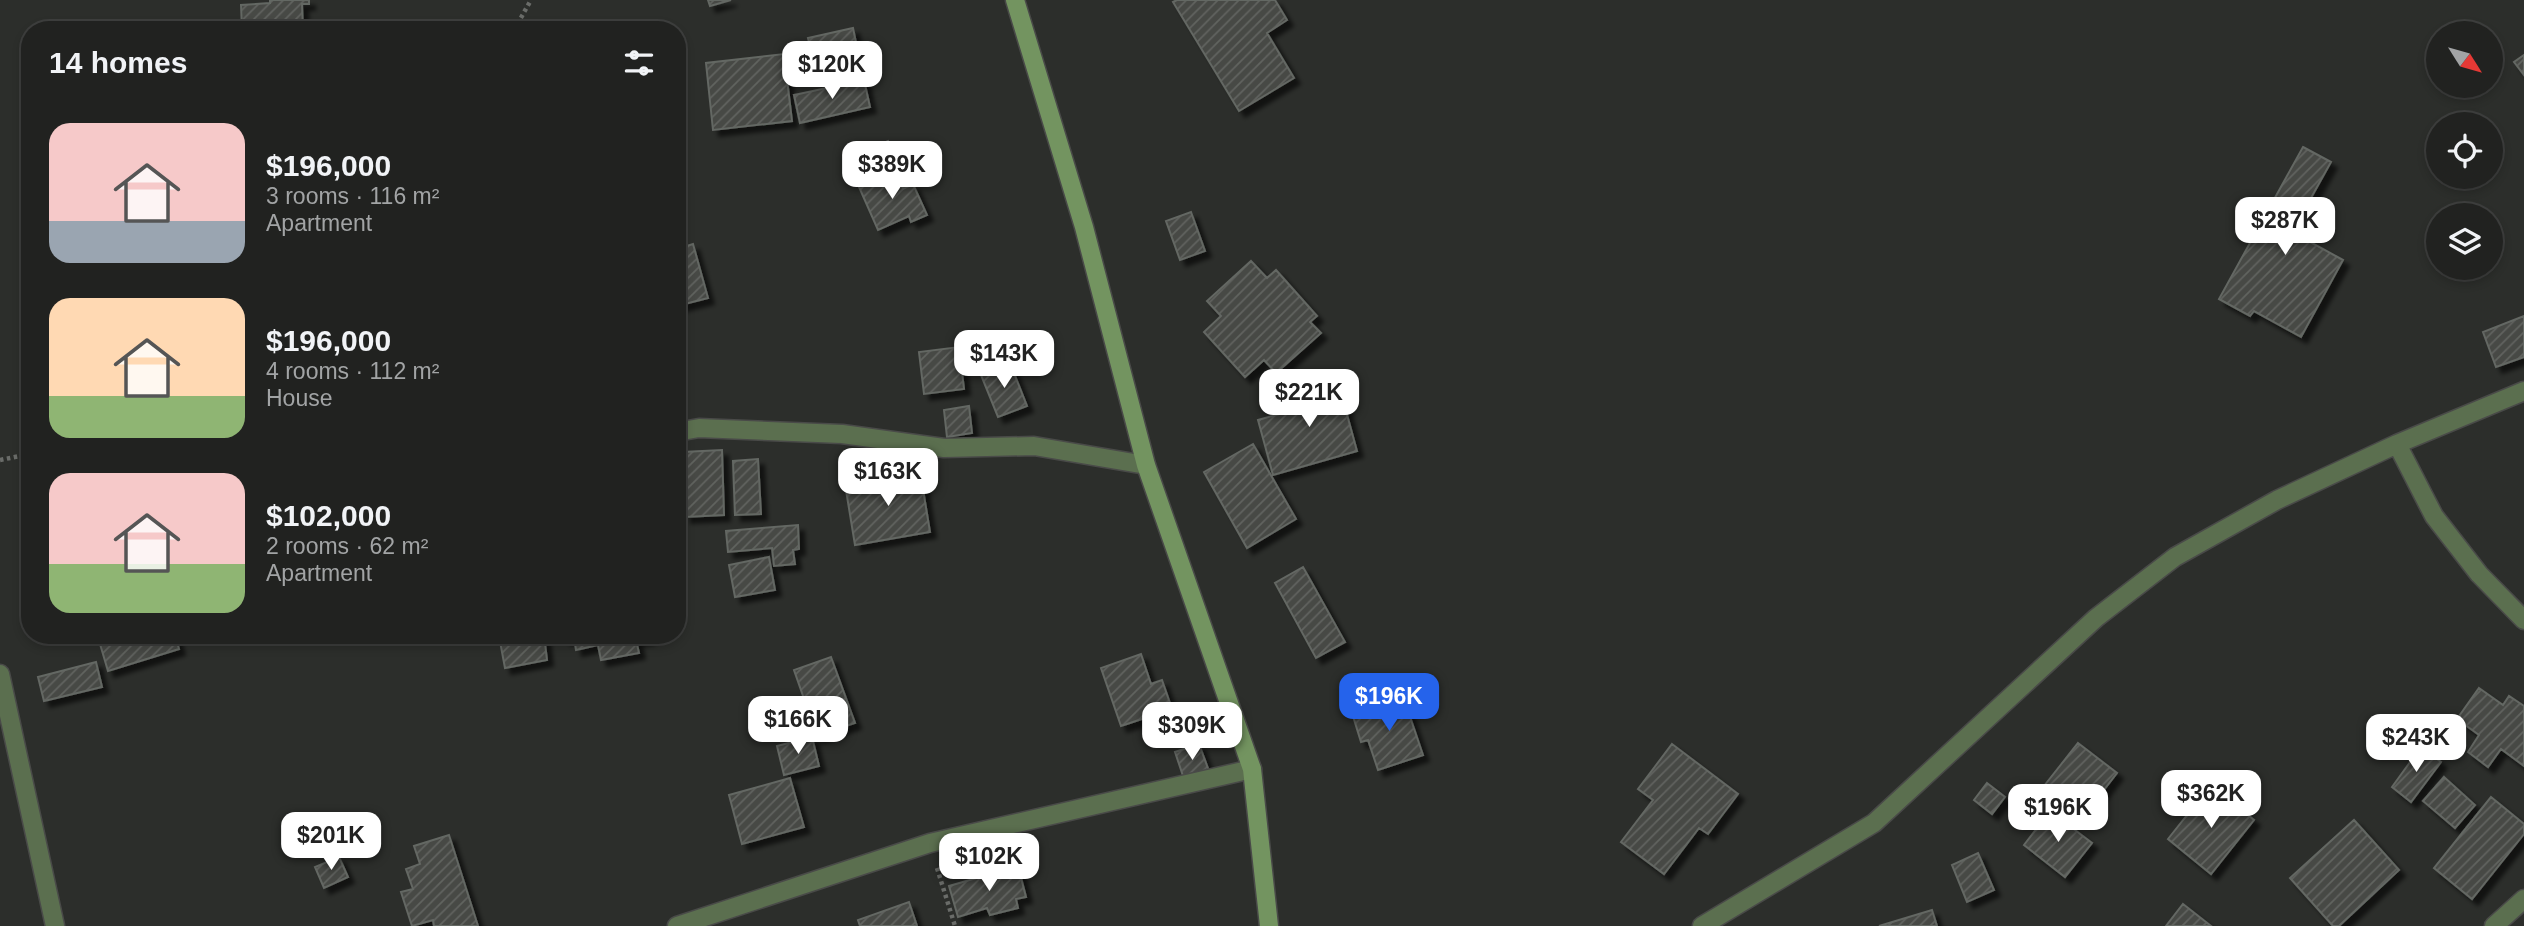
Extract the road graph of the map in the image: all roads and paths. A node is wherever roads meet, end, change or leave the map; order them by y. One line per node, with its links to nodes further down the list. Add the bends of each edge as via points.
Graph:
1 (531, 0): 3 (path)
2 (1015, 0): 9 (street, via 1084,227)
3 (519, 21)
4 (2524, 391): 6 (street)
5 (686, 430): 9 (street, via 828,433 944,448 1034,446)
6 (2397, 444): 10 (street, via 2434,516 2479,574); 20 (street, via 2277,500 2175,557 2096,618 1874,823)
7 (21, 456): 8 (path)
8 (0, 460)
9 (1146, 465): 13 (street)
10 (2524, 620)
11 (0, 674): 12 (street)
12 (2, 696): 16 (street)
13 (1252, 769): 14 (street); 19 (street)
14 (930, 843): 17 (street); 18 (path)
15 (2524, 899): 21 (street)
16 (55, 926)
17 (677, 926)
18 (955, 926)
19 (1269, 926)
20 (1702, 926)
21 (2494, 926)

